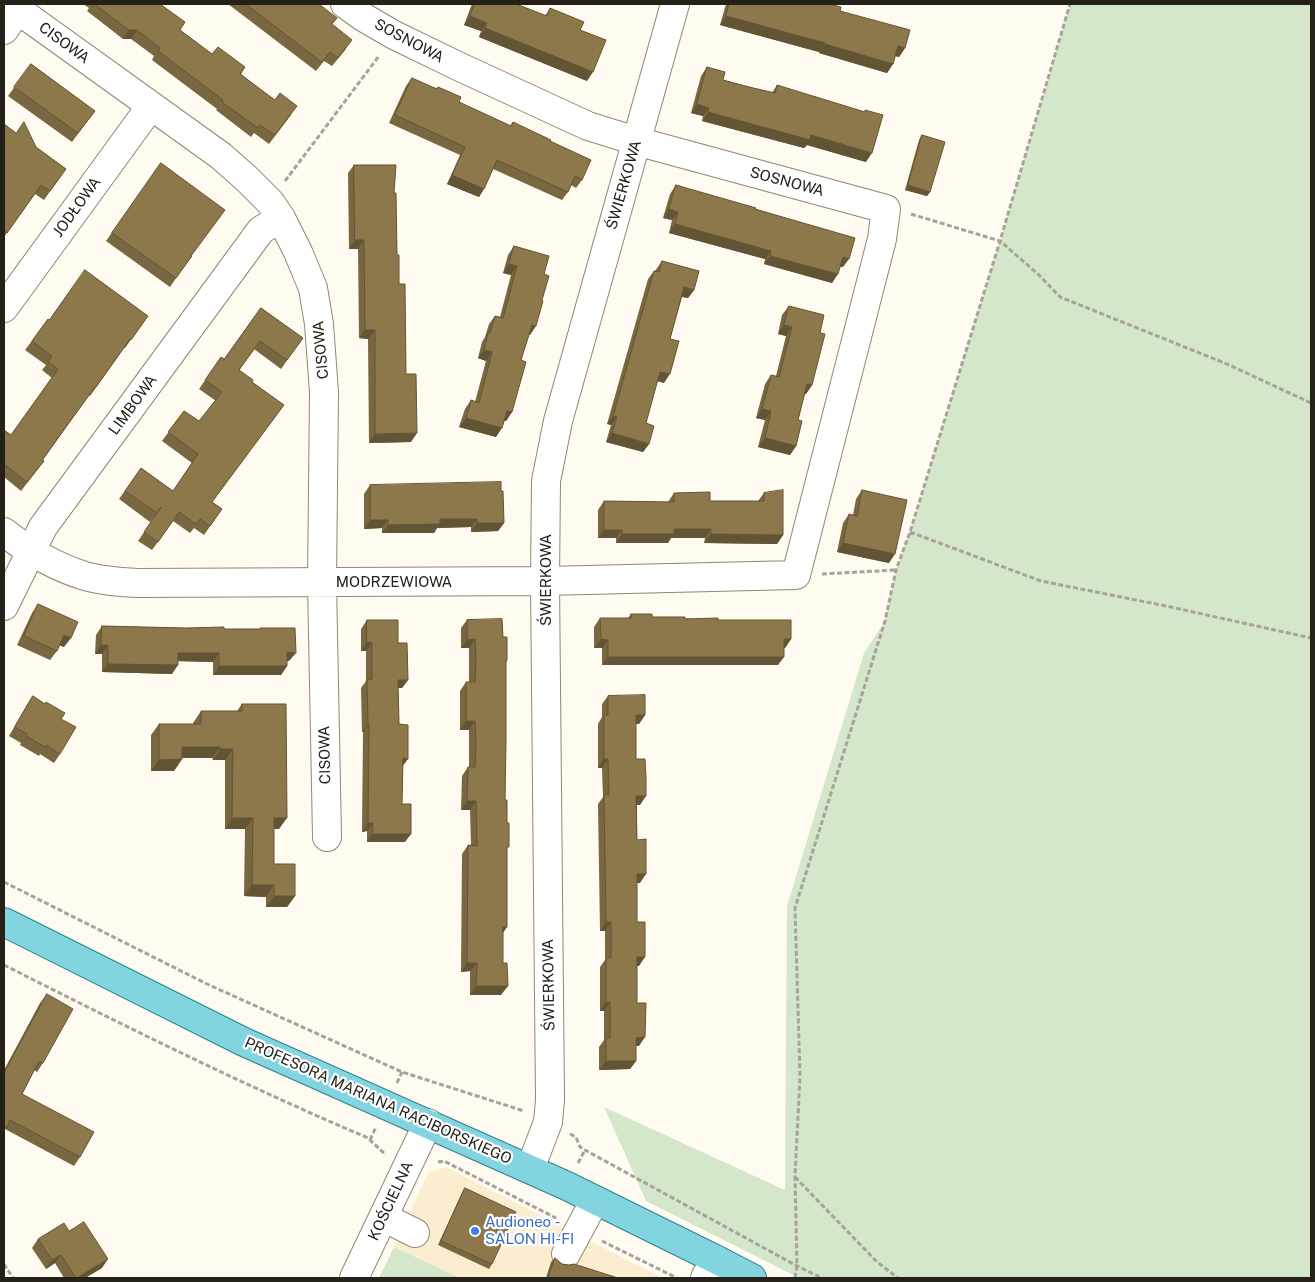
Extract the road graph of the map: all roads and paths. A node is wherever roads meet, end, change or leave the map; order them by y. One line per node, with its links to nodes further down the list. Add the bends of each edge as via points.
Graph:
1 (345, 4): 5 (street, SOSNOWA)
2 (675, 4): 7 (street, ŚWIERKOWA)
3 (1070, 4): 10 (path)
4 (10, 14): 6 (street, CISOWA)
5 (394, 35): 7 (street, SOSNOWA, via 588,126); 8 (path)
6 (151, 106): 8 (street, CISOWA, via 220,156 247,179); 11 (street, JODŁOWA)
7 (636, 141): 17 (street, SOSNOWA, via 886,209 882,239); 18 (street, ŚWIERKOWA, via 558,421 546,481)
8 (275, 210): 15 (street, LIMBOWA, via 43,527); 19 (street, CISOWA, via 313,288 319,324 324,392)
9 (917, 216): 10 (path)
10 (1000, 241): 12 (path, via 1060,297 1227,364); 14 (path)
11 (4, 308)
12 (1311, 403)
13 (4, 532): 15 (street, MODRZEWIOWA)
14 (910, 532): 16 (path); 21 (path, via 1041,581)
15 (32, 551): 19 (street, MODRZEWIOWA, via 67,570 116,582); 20 (street, LIMBOWA)
16 (896, 570): 17 (path); 30 (path, via 885,622 795,908 800,1076)
17 (796, 575): 18 (street, MODRZEWIOWA)
18 (545, 581): 19 (street, MODRZEWIOWA); 26 (street, ŚWIERKOWA)
19 (322, 582): 22 (street, CISOWA)
20 (4, 606)
21 (1311, 638)
22 (327, 838)
23 (4, 882): 26 (path, via 207,984 402,1072)
24 (4, 922): 27 (main road, PROFESORA MARIANA RACIBORSKIEGO, via 244,1042)
25 (4, 965): 28 (path, via 144,1035 370,1140 392,1161)
26 (548, 1122): 29 (street, ŚWIERKOWA); 37 (path, via 576,1137 585,1150)
27 (428, 1123): 28 (street, KOŚCIELNA); 29 (main road, PROFESORA MARIANA RACIBORSKIEGO)
28 (407, 1167): 32 (street, KOŚCIELNA); 33 (path, via 419,1172 421,1167 444,1161)
29 (530, 1169): 31 (main road, PROFESORA MARIANA RACIBORSKIEGO)
30 (795, 1176): 37 (path); 45 (path, via 877,1262)
31 (595, 1200): 33 (street); 38 (main road, PROFESORA MARIANA RACIBORSKIEGO)
32 (382, 1218): 34 (street); 40 (street, KOŚCIELNA)
33 (579, 1230): 35 (street); 41 (path)
34 (415, 1233)
35 (566, 1254)
36 (4, 1264): 39 (path)
37 (797, 1266): 43 (path); 44 (path)
38 (710, 1268): 42 (main road, PROFESORA MARIANA RACIBORSKIEGO)
39 (14, 1278)
40 (354, 1278)
41 (677, 1278)
42 (752, 1278)
43 (795, 1278)
44 (822, 1278)
45 (898, 1278)

